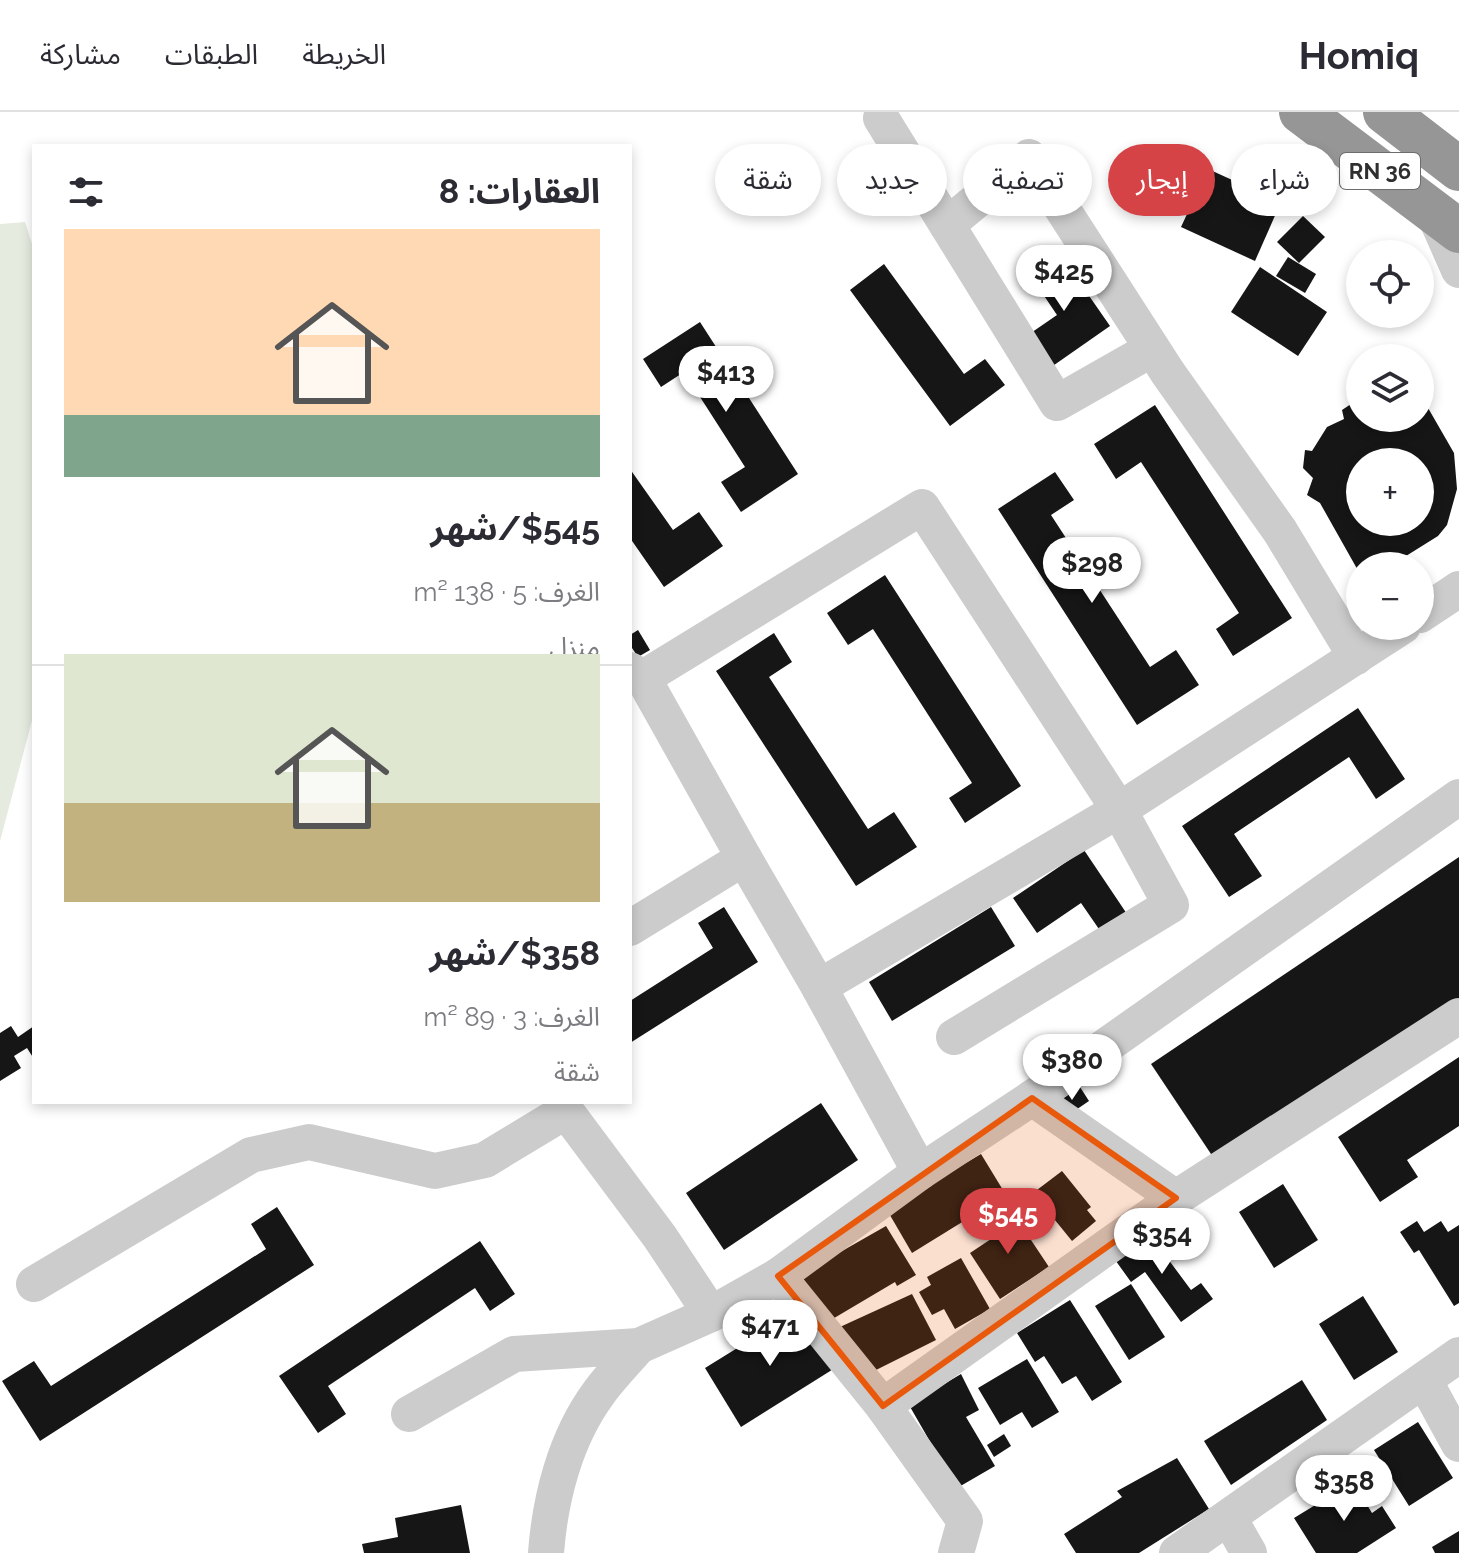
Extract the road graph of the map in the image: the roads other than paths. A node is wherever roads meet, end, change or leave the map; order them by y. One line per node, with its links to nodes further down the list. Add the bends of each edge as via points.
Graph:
1 (1301, 112): 5 (highway, RN 36)
2 (1385, 112): 4 (highway)
3 (881, 118): 6 (street)
4 (1459, 169)
5 (1446, 221): 7 (street)
6 (947, 225): 8 (street, via 1057,403); 8 (street, via 1029,157)
7 (1459, 270)
8 (1152, 349): 12 (street, via 1280,531)
9 (1459, 589): 10 (street)
10 (1434, 606)
11 (1382, 640): 12 (street)
12 (1356, 657): 15 (street)
13 (637, 674): 15 (street, via 922,507); 16 (street)
14 (1459, 797): 21 (street)
15 (1119, 810): 18 (street); 20 (street, via 1171,905)
16 (744, 858): 17 (street); 18 (street)
17 (632, 927)
18 (819, 987): 23 (street)
19 (1459, 1016): 24 (street)
20 (954, 1037)
21 (1032, 1098): 23 (street); 24 (street)
22 (564, 1106): 26 (street, via 485,1160 435,1171 309,1142 251,1155); 27 (street)
23 (920, 1172): 25 (street)
24 (1176, 1198): 31 (street)
25 (778, 1276): 27 (street); 31 (street)
26 (34, 1284)
27 (711, 1314): 28 (street)
28 (639, 1346): 32 (street, via 514,1354); 35 (street, via 597,1395 567,1456 549,1507)
29 (1459, 1355): 30 (street)
30 (1424, 1380): 33 (street); 34 (street)
31 (883, 1406): 36 (street, via 965,1521)
32 (409, 1414)
33 (1459, 1444)
34 (1229, 1518): 37 (street); 38 (street)
35 (546, 1553)
36 (956, 1553)
37 (1177, 1553)
38 (1249, 1553)

